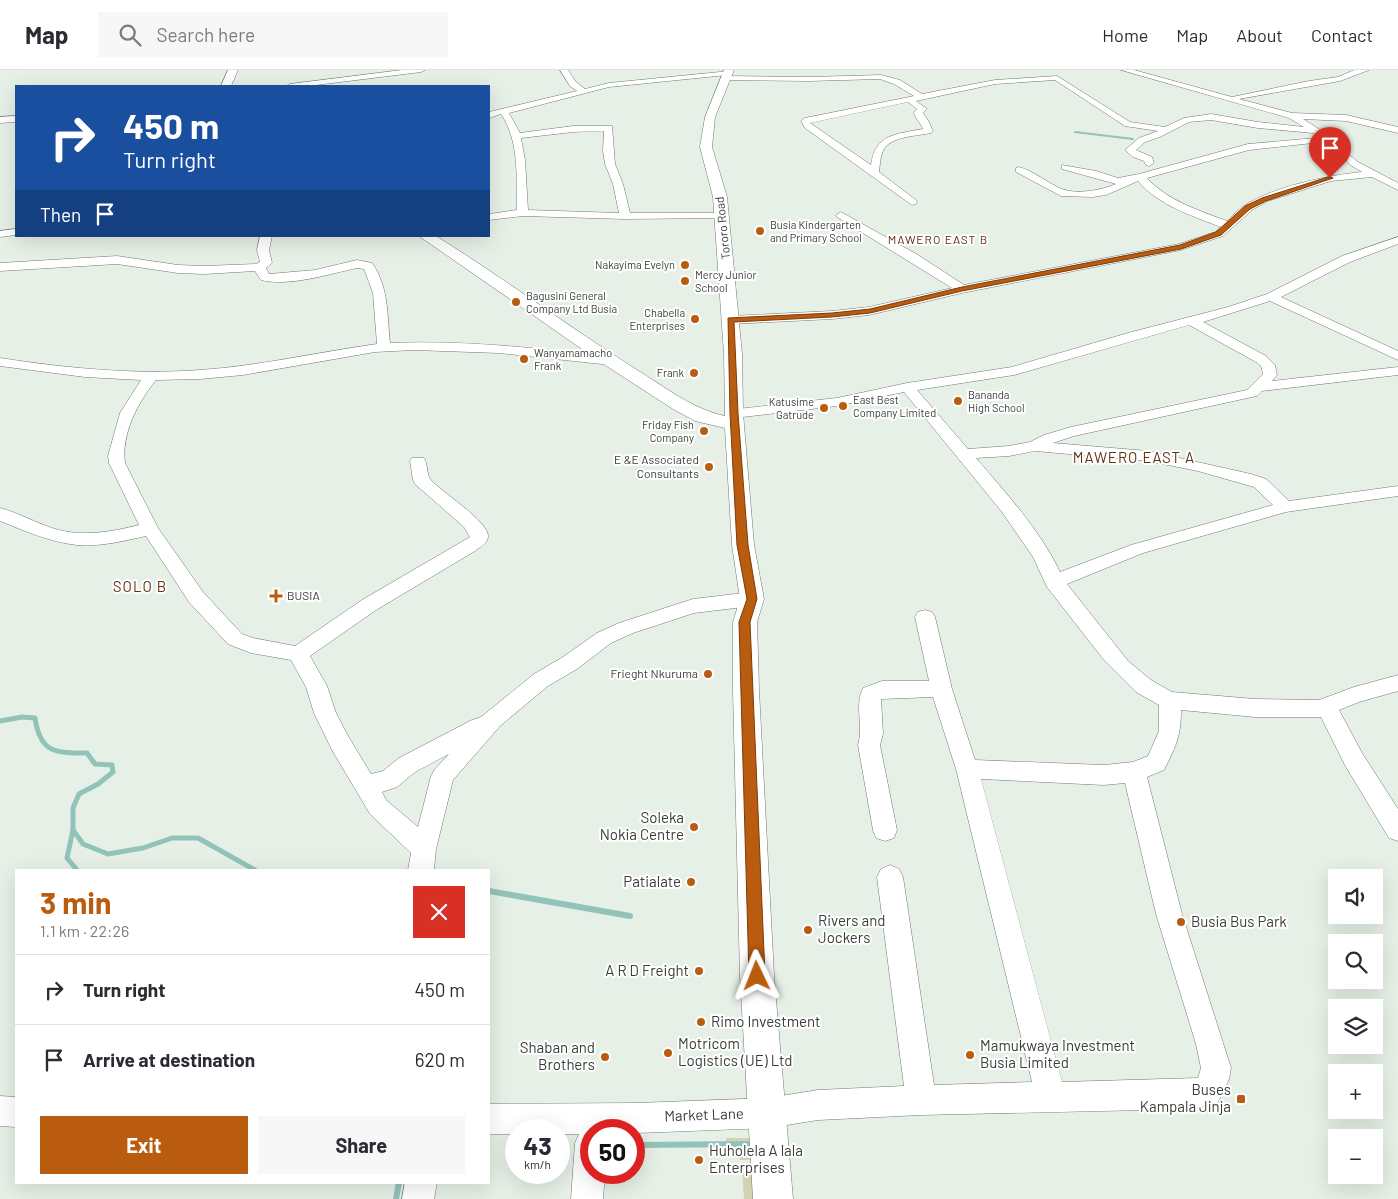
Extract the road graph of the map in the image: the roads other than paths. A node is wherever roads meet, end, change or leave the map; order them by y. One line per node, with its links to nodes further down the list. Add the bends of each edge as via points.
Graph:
1 (233, 70): 9 (main road)
2 (421, 70): 10 (street, via 391,77)
3 (564, 70): 11 (street, via 573,84)
4 (869, 70): 8 (street)
5 (1125, 70): 13 (street)
6 (1365, 70): 13 (street, via 1340,80)
7 (727, 74): 8 (street, via 809,80); 11 (street, via 641,81); 36 (main road, Tororo Road, via 706,136 708,155 719,189)
8 (881, 77): 12 (street, via 897,82)
9 (226, 85)
10 (301, 85)
11 (583, 91): 15 (street)
12 (922, 98): 14 (street); 20 (street, via 995,82 1057,78 1128,124)
13 (1232, 98): 17 (street)
14 (910, 100): 28 (street, via 923,109 918,112 928,131 900,136 883,145); 28 (street, via 806,121 808,126)
15 (504, 112): 16 (street); 23 (street)
16 (490, 115)
17 (1292, 116): 21 (street, via 1346,118); 22 (street)
18 (15, 119): 19 (street)
19 (0, 120)
20 (1166, 130): 22 (street, via 1187,120 1211,117); 25 (street, via 1142,140 1130,150 1149,159)
21 (1398, 130)
22 (1316, 131): 24 (street)
23 (518, 136): 33 (street); 35 (street, via 609,128 610,164)
24 (1325, 139): 29 (street); 30 (street, via 1248,147)
25 (1149, 163)
26 (1064, 167): 30 (street, via 1117,181)
27 (1019, 170): 30 (street, via 1067,194 1106,192)
28 (874, 173): 32 (street)
29 (1372, 174): 31 (street); 38 (street, via 1330,178 1284,192 1248,208)
30 (1140, 177): 38 (street, via 1152,191)
31 (1398, 187)
32 (912, 202)
33 (523, 213): 35 (street); 37 (street)
34 (840, 215): 46 (street)
35 (625, 216): 36 (street)
36 (721, 216): 48 (main road, Tororo Road)
37 (490, 217)
38 (1229, 226): 46 (street, via 1219,234 1181,247)
39 (15, 232): 40 (street)
40 (0, 234)
41 (266, 237): 45 (street, via 263,250 266,263)
42 (428, 237): 52 (main road)
43 (1398, 240): 47 (street, via 1346,259)
44 (0, 267): 45 (street, via 117,260 204,270)
45 (259, 267): 50 (street, via 265,277 272,278 315,274 357,264 368,266 377,284)
46 (962, 289): 48 (street, via 856,313)
47 (1271, 297): 49 (street); 51 (street)
48 (731, 320): 58 (main road, Tororo Road)
49 (1191, 321): 56 (street, via 1006,373); 57 (street, via 1265,362 1270,375)
50 (384, 347): 52 (street, via 527,351); 55 (street, via 230,372)
51 (1398, 356)
52 (611, 361): 58 (main road, via 693,412 711,420)
53 (0, 362): 55 (street)
54 (1398, 371): 57 (street)
55 (151, 377): 66 (street, via 127,411 116,456 116,463)
56 (908, 387): 58 (street); 60 (street)
57 (1259, 387): 59 (street, via 1252,393 1071,432)
58 (735, 418): 68 (main road, Tororo Road, via 742,545)
59 (1035, 446): 60 (street); 63 (street, via 1148,456 1198,466 1260,483)
60 (963, 454): 67 (street, via 1036,547)
61 (418, 461): 70 (street, via 422,480 470,523 479,533 479,539 369,605)
62 (1390, 493): 63 (street); 64 (street)
63 (1285, 507): 67 (street, via 1137,549)
64 (1398, 507)
65 (0, 514): 66 (street, via 48,533 77,539 106,538)
66 (150, 529): 70 (street, via 196,597 234,640)
67 (1054, 582): 73 (street, via 1103,647 1127,672 1154,695)
68 (752, 599): 75 (street, via 693,606 604,638 541,680); 87 (main road, Tororo Road, via 745,622 746,690 757,976)
69 (925, 617): 72 (street)
70 (298, 654): 78 (street)
71 (1398, 683): 74 (street, via 1354,695)
72 (941, 689): 76 (street); 79 (street, via 882,689 870,694 872,739 869,745)
73 (1170, 700): 74 (street, via 1274,708); 77 (street, via 1170,732 1165,746 1156,762)
74 (1326, 707): 80 (street, via 1354,760)
75 (492, 720): 78 (street, via 407,765 389,780); 81 (street, via 443,776)
76 (968, 769): 77 (street, via 1104,774); 83 (street)
77 (1134, 772): 83 (street, Market Lane, via 1169,914 1210,1044 1216,1068 1214,1079 1207,1091 1190,1094)
78 (365, 785): 81 (street, via 378,807)
79 (885, 830)
80 (1398, 830)
81 (423, 860)
82 (890, 877): 84 (street)
83 (1051, 1097): 84 (street, Market Lane)
84 (921, 1100): 87 (street, Market Lane, via 818,1105)
85 (0, 1111): 86 (street)
86 (15, 1112)
87 (768, 1113): 89 (street, Market Lane); 95 (main road, Tororo Road)
88 (490, 1119): 90 (street, Market Lane)
89 (645, 1126)
90 (580, 1130)
91 (421, 1184): 93 (street)
92 (588, 1184): 94 (street)
93 (418, 1199)
94 (587, 1199)
95 (773, 1199)

